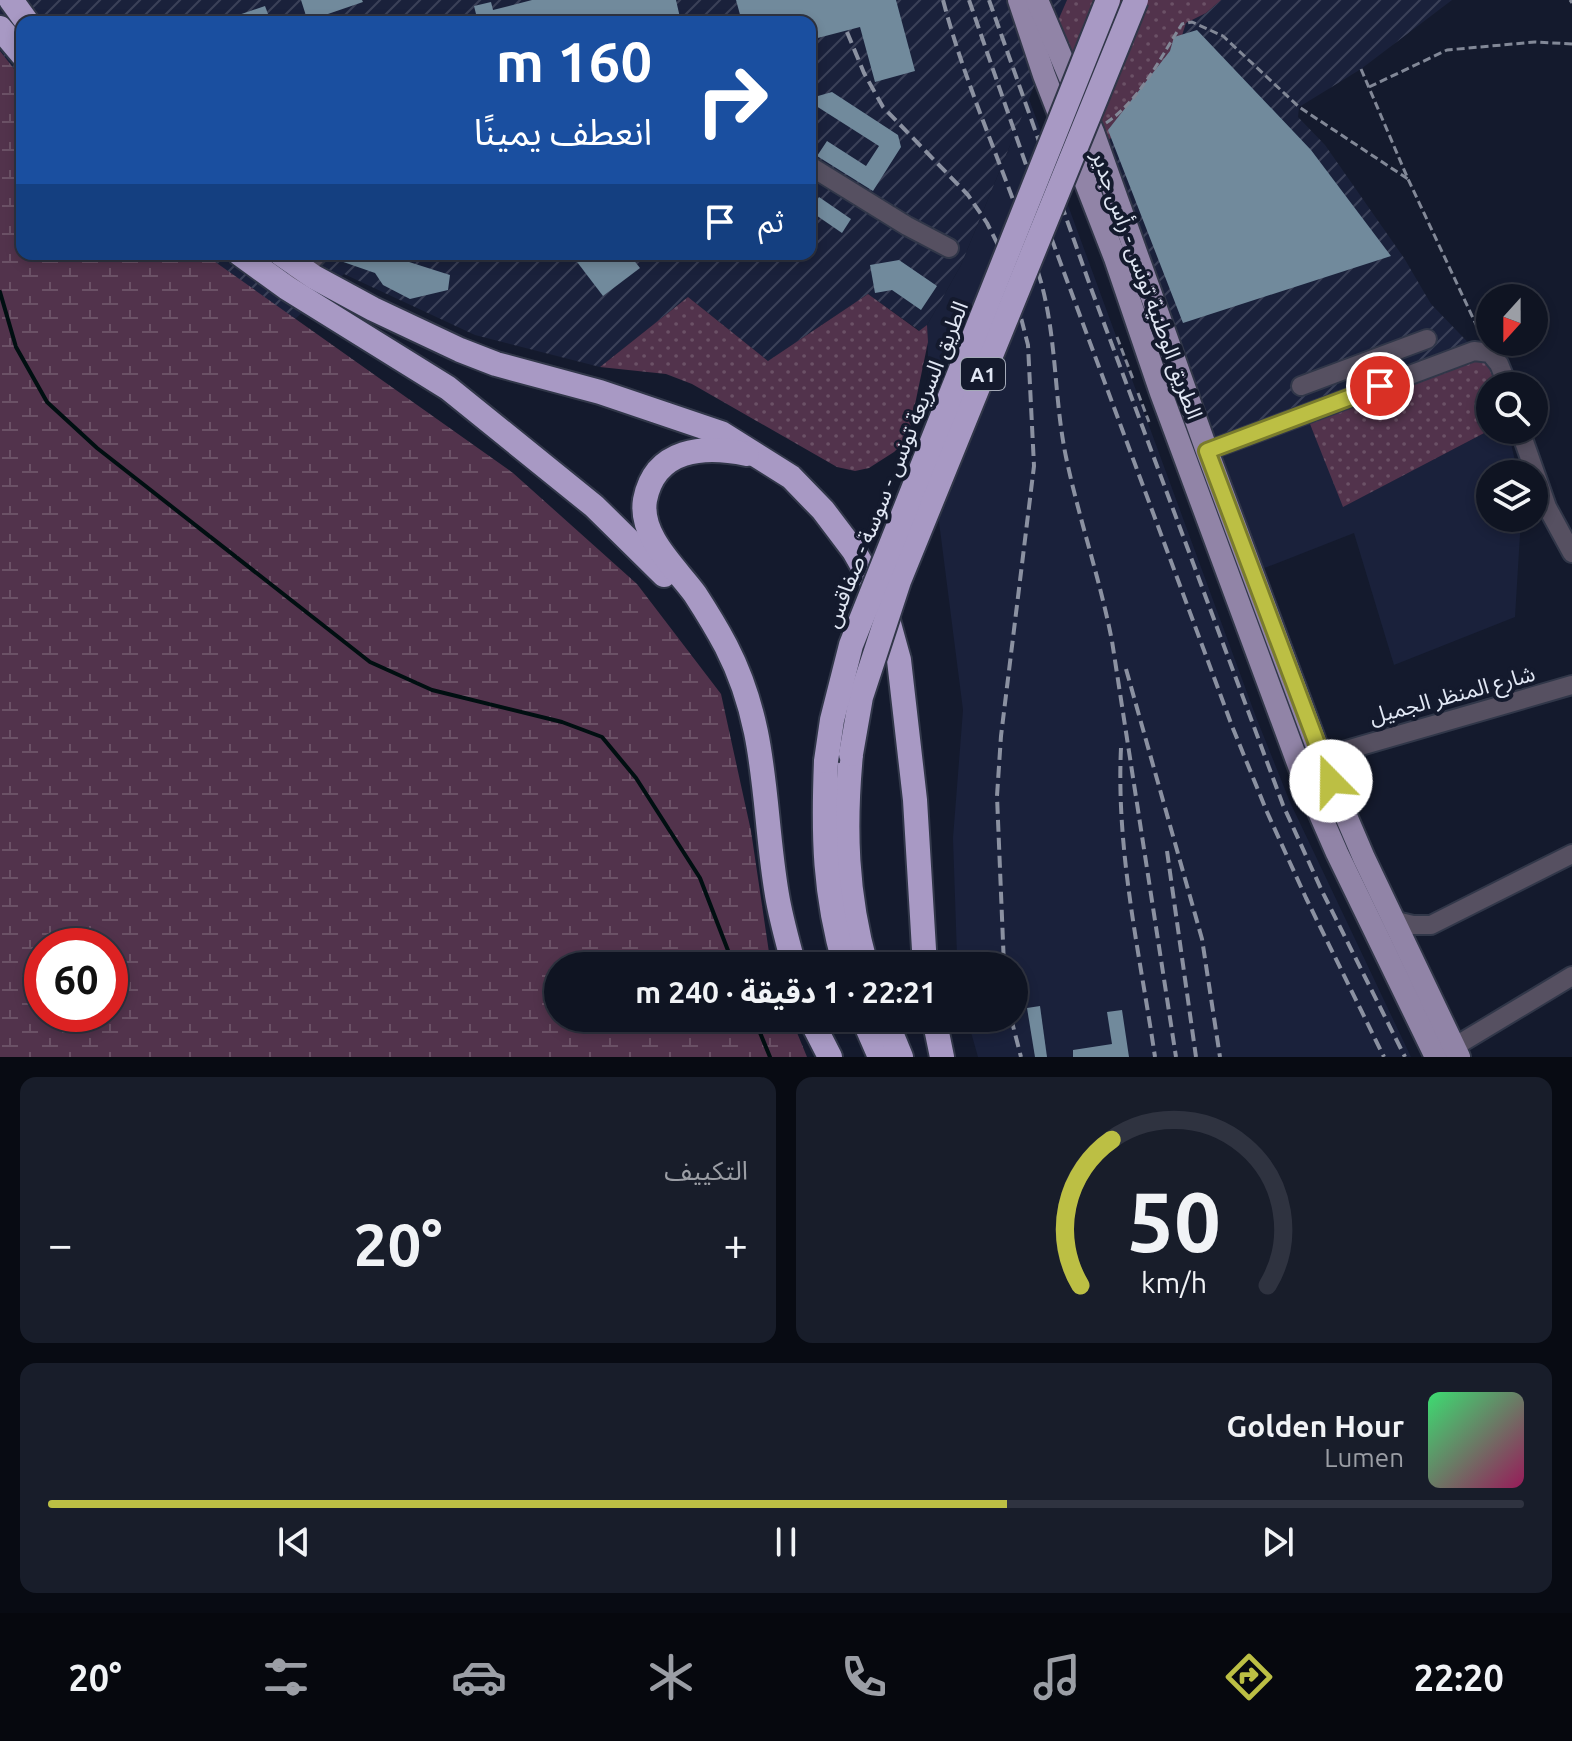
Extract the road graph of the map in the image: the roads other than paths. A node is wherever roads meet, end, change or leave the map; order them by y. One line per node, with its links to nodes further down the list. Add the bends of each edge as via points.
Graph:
1 (1019, 0): 23 (main road, الطريق الوطنية تونس - رأس جدير)
2 (1037, 0): 17 (main road, الطريق الوطنية تونس - رأس جدير, via 1093,132)
3 (1108, 0): 27 (highway, الطريق السريعة تونس - سوسة - صفاقس / A1, bridge, via 851,645 826,761 824,860)
4 (1136, 0): 28 (highway, A1, bridge, via 899,581 861,697 846,815 847,861)
5 (0, 28): 6 (highway)
6 (16, 47)
7 (816, 170): 8 (street)
8 (949, 248)
9 (262, 260): 10 (highway)
10 (303, 271): 18 (highway, via 460,350 691,421); 20 (highway, via 594,506)
11 (1427, 339): 12 (street)
12 (1345, 370): 14 (street); 15 (street)
13 (1502, 372): 15 (street, via 1490,353 1474,351)
14 (1301, 386)
15 (1353, 396): 17 (street)
16 (1525, 444): 19 (street, via 1547,507)
17 (1207, 451): 22 (main road, الطريق الوطنية تونس - رأس جدير)
18 (757, 457): 20 (highway, via 704,449 674,458 652,479 645,502 647,525 656,543); 29 (highway, via 791,477 823,510 883,602 901,676)
19 (1572, 553)
20 (726, 645): 26 (highway, via 753,711 777,896)
21 (1572, 685): 22 (street, شارع المنظر الجميل)
22 (1320, 755): 23 (street, شارع المنظر الجميل); 25 (main road, الطريق الوطنية تونس - رأس جدير)
23 (1298, 764): 35 (main road, الطريق الوطنية تونس - رأس جدير, via 1337,853)
24 (1572, 854): 25 (street, via 1431,925)
25 (1396, 921): 35 (main road, الطريق الوطنية تونس - رأس جدير)
26 (791, 952)
27 (842, 952)
28 (862, 952)
29 (924, 952)
30 (1572, 976): 35 (street)
31 (817, 1032): 36 (highway)
32 (869, 1032): 37 (highway)
33 (891, 1032): 38 (highway)
34 (937, 1032): 39 (highway)
35 (1450, 1054)
36 (830, 1057)
37 (880, 1057)
38 (901, 1057)
39 (942, 1057)

